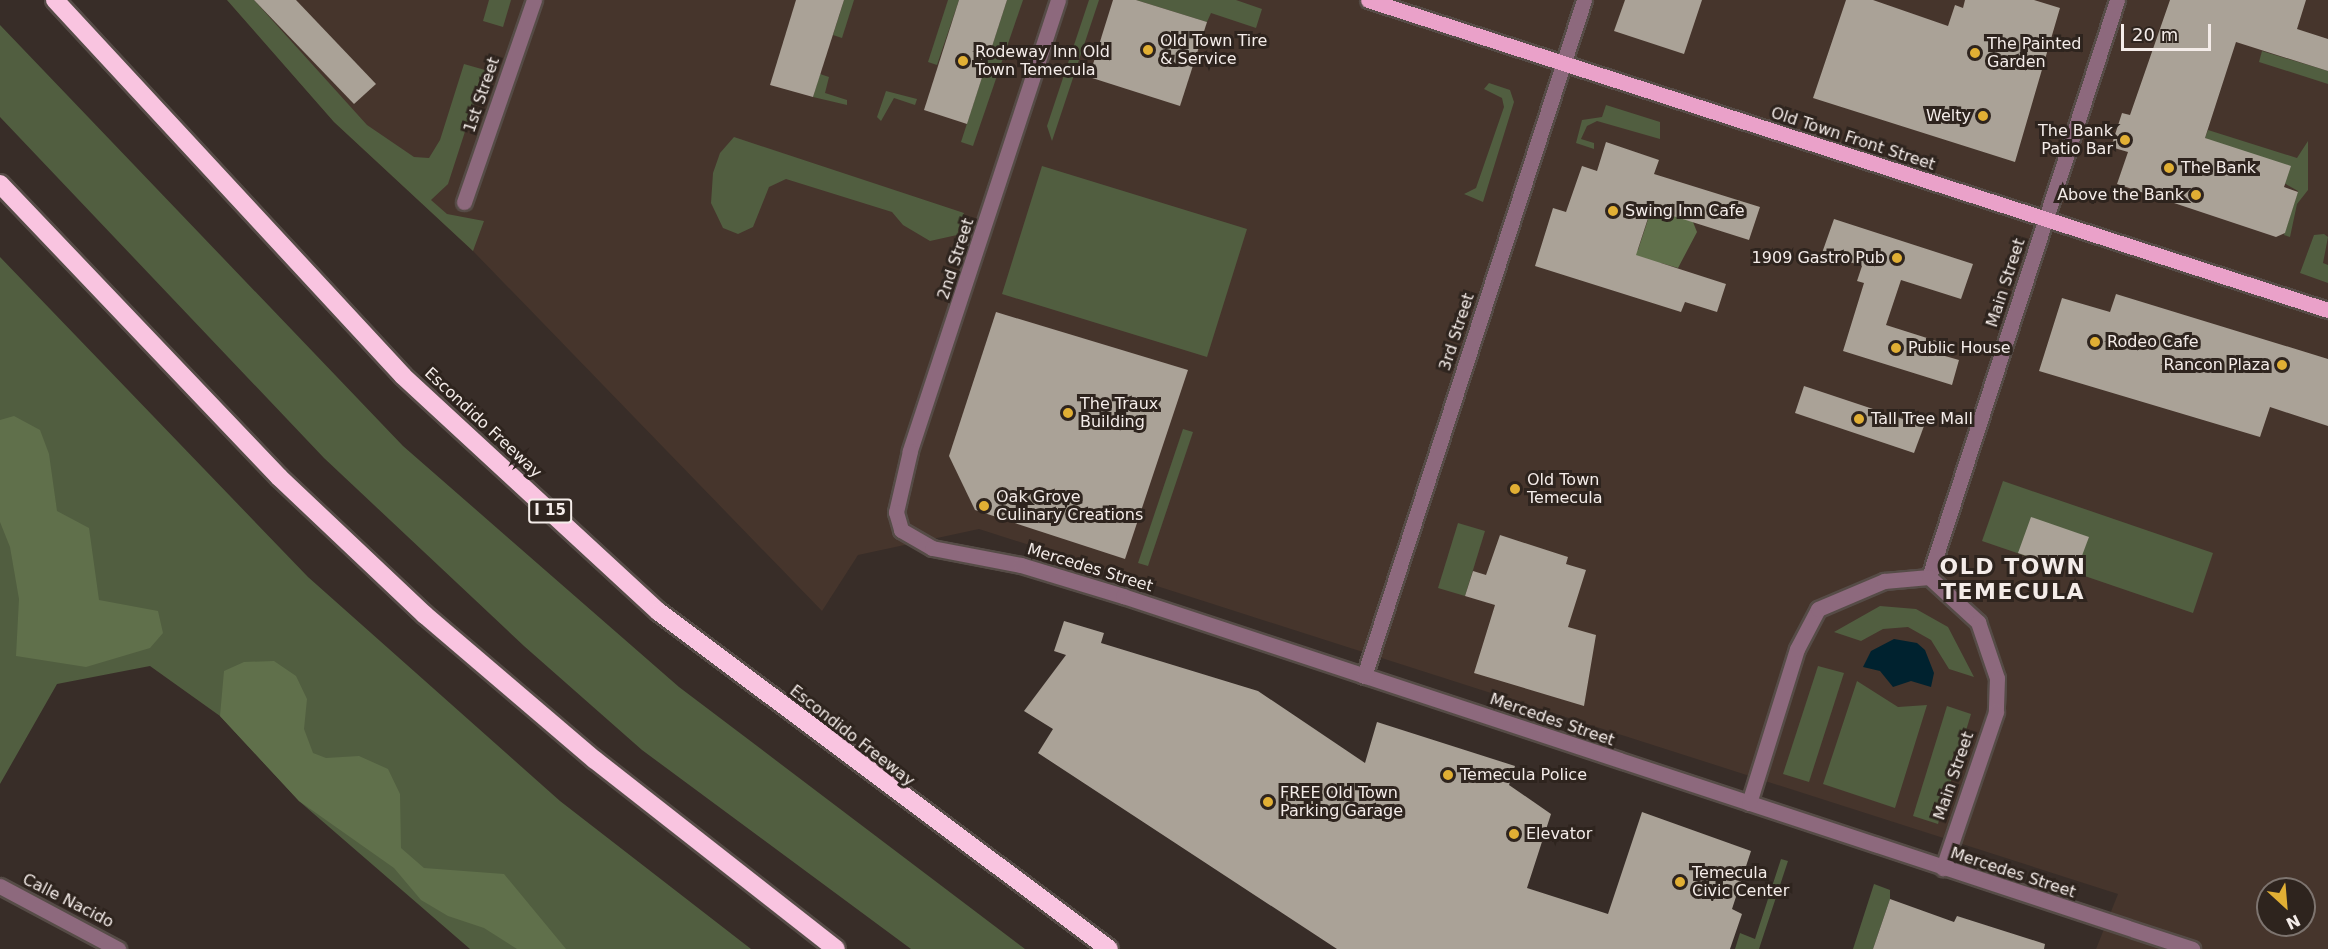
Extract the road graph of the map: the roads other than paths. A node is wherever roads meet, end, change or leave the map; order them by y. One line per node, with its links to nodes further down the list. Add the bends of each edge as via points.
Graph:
1 (55, 0): 20 (highway, Escondido Freeway / I 15, via 403,376 659,612 895,794)
2 (534, 0): 9 (street, 1st Street)
3 (1058, 0): 12 (street, 2nd Street, via 910,451 896,512)
4 (1368, 0): 7 (main road, Old Town Front Street)
5 (1584, 0): 7 (street, 3rd Street)
6 (2117, 0): 10 (street, Main Street)
7 (1563, 64): 10 (main road, Old Town Front Street); 14 (street, 3rd Street)
8 (0, 184): 19 (highway, via 279,477 426,615 595,760)
9 (464, 202)
10 (2046, 218): 11 (main road, Old Town Front Street); 13 (street, Main Street)
11 (2328, 310)
12 (901, 531): 14 (street, Mercedes Street, via 932,548 1021,565)
13 (1929, 577): 15 (street, via 1884,581 1818,609 1797,649); 16 (street, Main Street, via 1978,622 1997,678 1996,711)
14 (1364, 676): 15 (street, Mercedes Street)
15 (1749, 803): 16 (street, Mercedes Street)
16 (1943, 868): 21 (street, Mercedes Street)
17 (0, 886): 18 (street, Calle Nacido)
18 (118, 949)
19 (836, 949)
20 (1109, 949)
21 (2192, 949)

